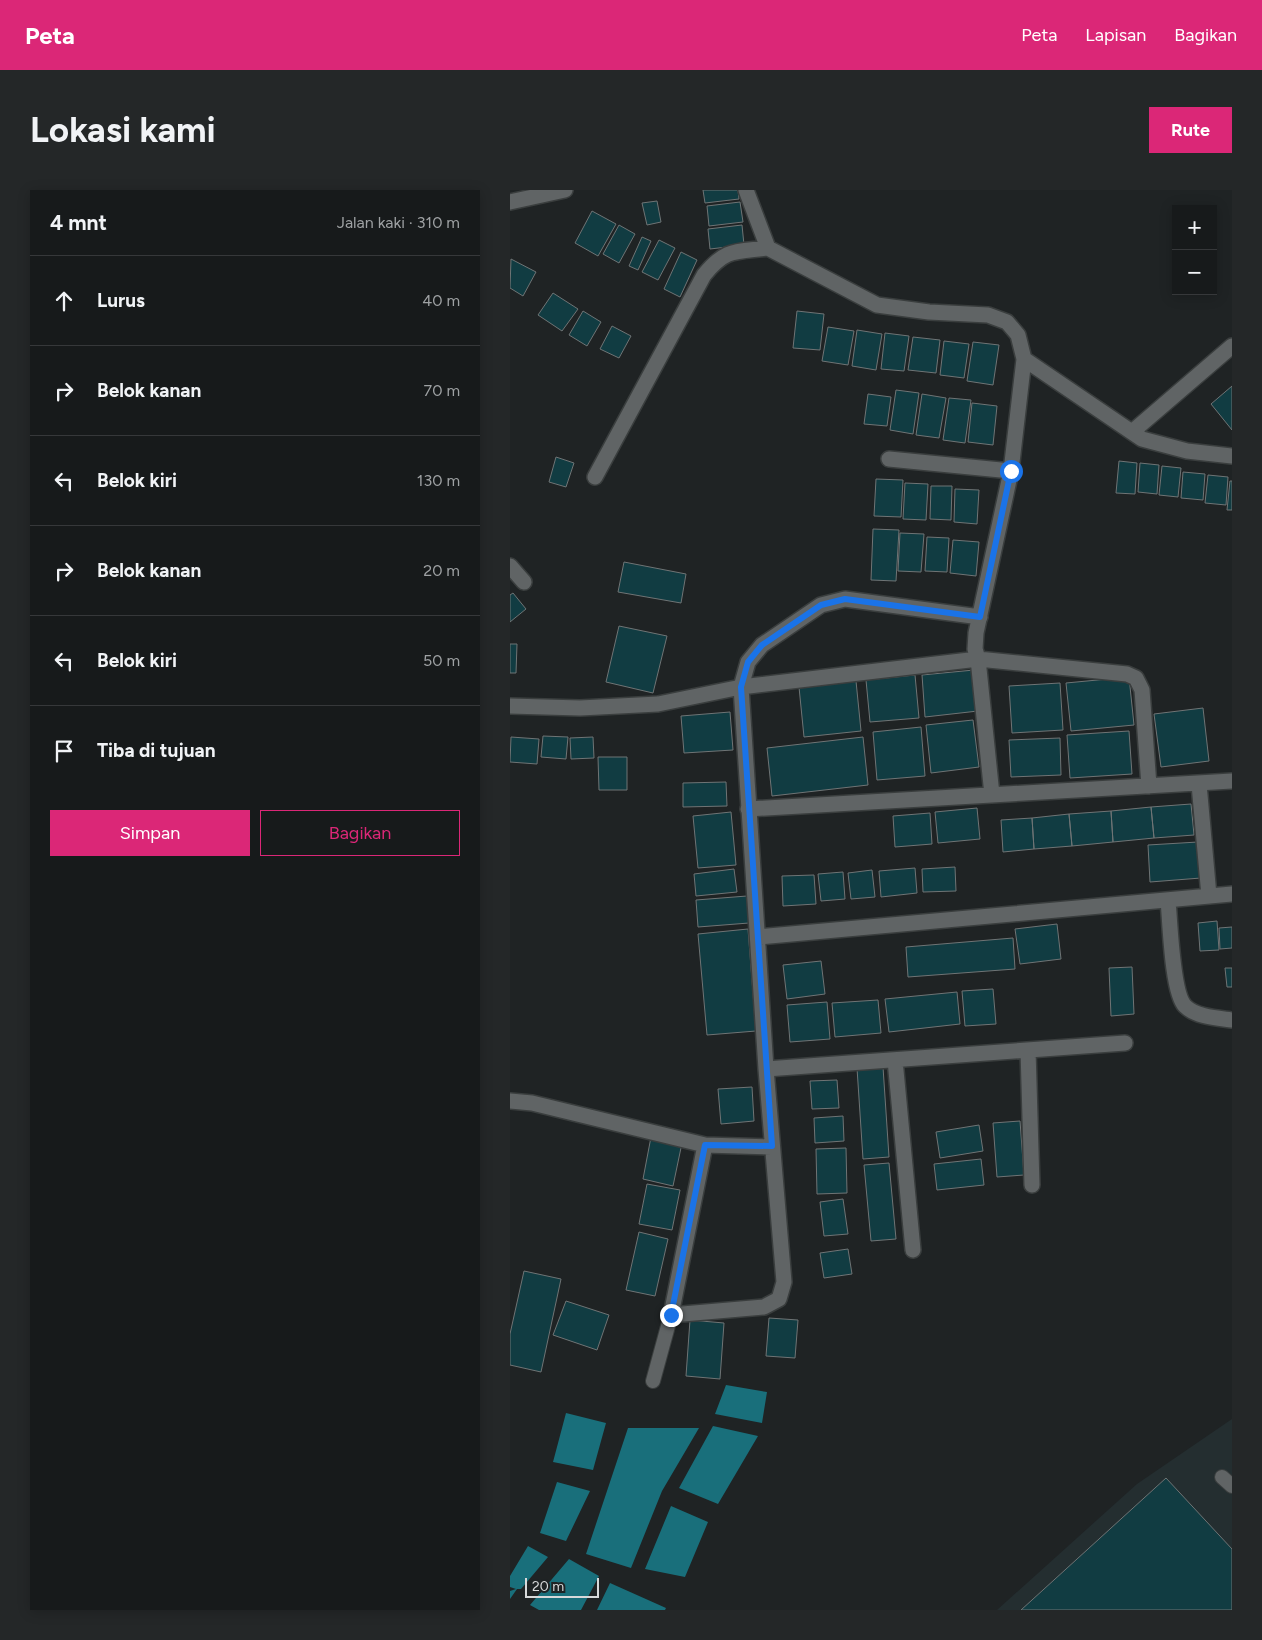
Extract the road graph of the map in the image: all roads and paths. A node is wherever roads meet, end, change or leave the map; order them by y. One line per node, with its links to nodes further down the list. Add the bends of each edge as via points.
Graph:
1 (565, 190): 3 (street)
2 (746, 190): 4 (street)
3 (510, 202)
4 (768, 248): 6 (street, via 877,305 988,315 1007,322 1018,335); 11 (street, via 734,252 718,258 704,275)
5 (1232, 346): 7 (street)
6 (1024, 359): 7 (street); 10 (street)
7 (1132, 432): 8 (street, via 1142,439 1187,451)
8 (1232, 456)
9 (889, 459): 10 (street)
10 (1011, 471): 14 (street)
11 (595, 477)
12 (510, 566): 13 (street)
13 (524, 582)
14 (980, 617): 15 (street, via 975,649); 16 (street, via 845,599 821,605 762,645 748,662)
15 (978, 659): 16 (street); 20 (street, via 1127,674 1136,678 1142,690); 21 (street)
16 (741, 687): 17 (street, via 658,704 580,708); 22 (street)
17 (510, 706)
18 (1232, 781): 19 (street)
19 (1199, 784): 20 (street); 24 (street)
20 (1149, 786): 21 (street)
21 (992, 796): 22 (street)
22 (748, 809): 26 (street)
23 (1232, 894): 24 (street)
24 (1209, 896): 25 (street)
25 (1168, 900): 26 (street); 27 (street, via 1176,988 1184,1006 1207,1017)
26 (758, 937): 31 (street)
27 (1232, 1020)
28 (1125, 1043): 29 (street)
29 (1028, 1050): 30 (street); 35 (street)
30 (895, 1060): 31 (street); 36 (street)
31 (766, 1069): 34 (street)
32 (510, 1100): 33 (street)
33 (705, 1145): 34 (street); 37 (street)
34 (772, 1146): 37 (street, via 784,1282 779,1299 764,1307)
35 (1032, 1185)
36 (912, 1250)
37 (671, 1315): 38 (lane)
38 (653, 1381)

